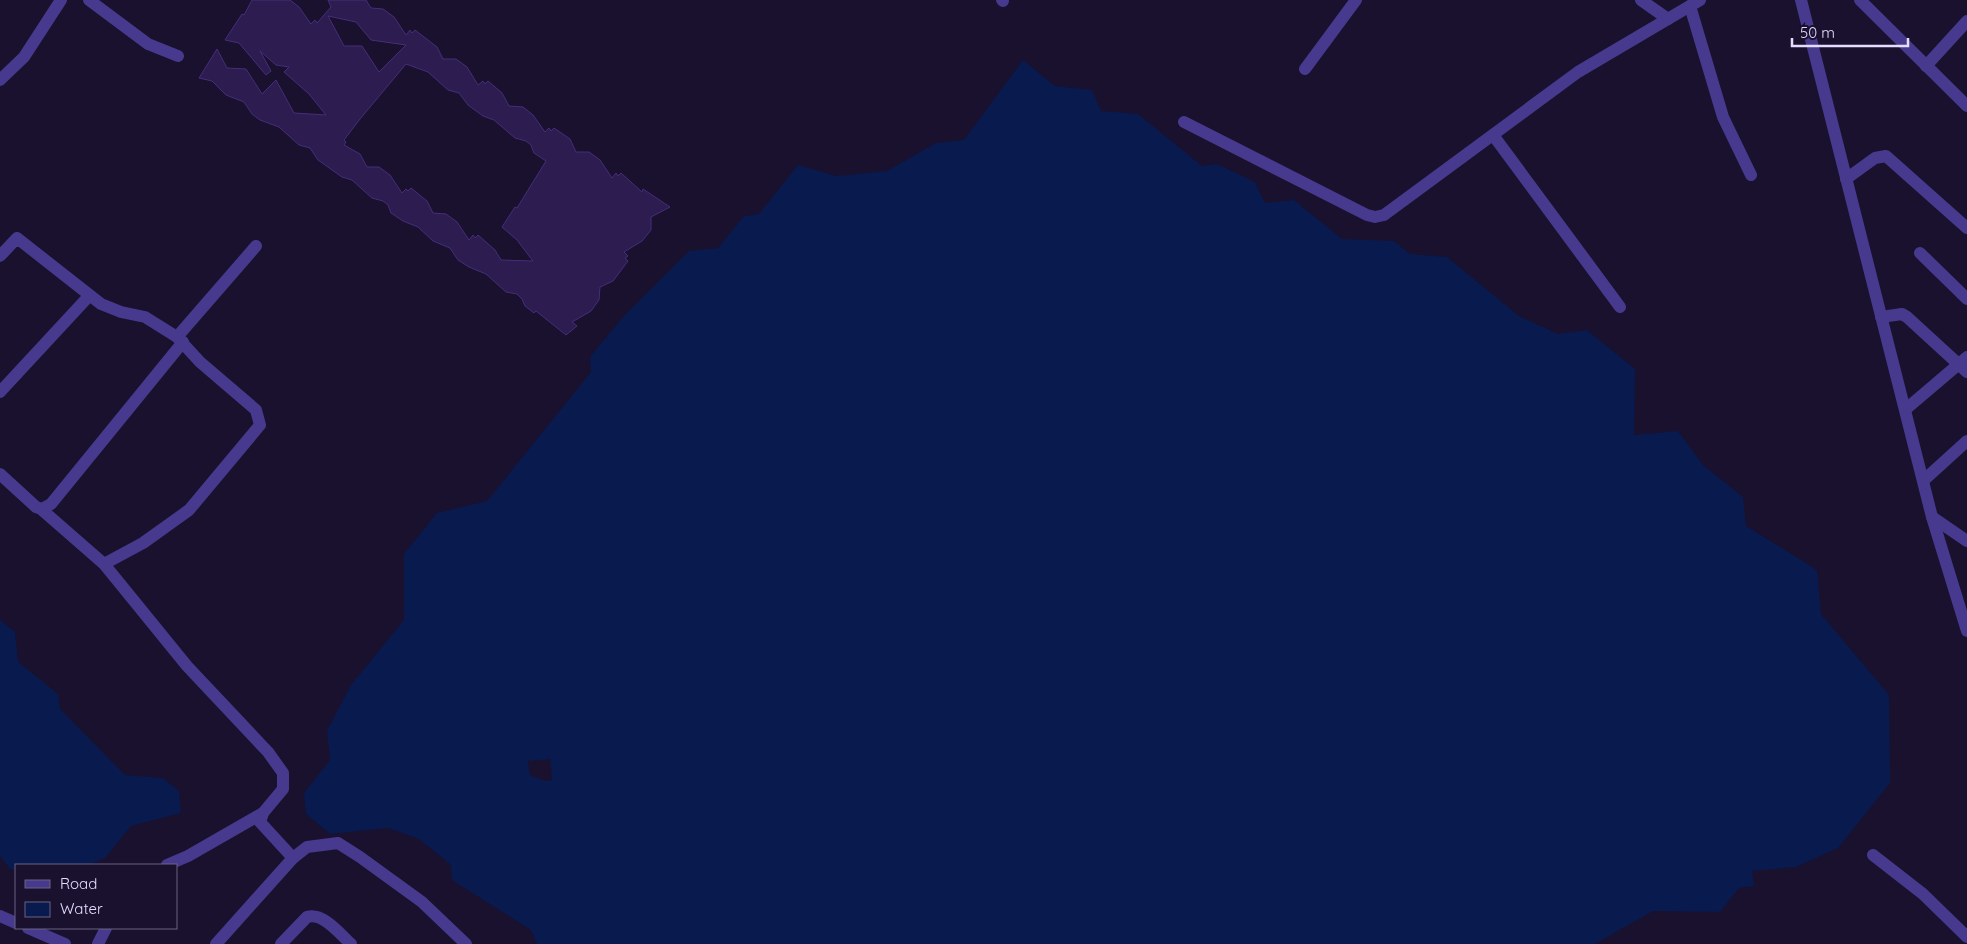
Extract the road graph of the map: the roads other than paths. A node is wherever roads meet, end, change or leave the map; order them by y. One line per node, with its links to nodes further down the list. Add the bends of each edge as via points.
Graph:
1 (60, 0): 13 (street, via 24,57)
2 (89, 0): 10 (street, via 148,44)
3 (1356, 0): 12 (street)
4 (1642, 0): 8 (street)
5 (1801, 0): 18 (street)
6 (1860, 0): 11 (street)
7 (1695, 3): 8 (street); 17 (street, via 1723,117)
8 (1668, 19): 16 (street, via 1578,72)
9 (1967, 21): 11 (street)
10 (178, 56)
11 (1926, 66): 14 (street)
12 (1305, 69)
13 (0, 80)
14 (1967, 106)
15 (1184, 122): 16 (street, via 1375,218 1384,215)
16 (1493, 135): 25 (street)
17 (1751, 175)
18 (1846, 179): 19 (street, via 1875,158 1886,156); 26 (street)
19 (1967, 228)
20 (256, 246): 27 (street)
21 (1920, 254): 24 (street)
22 (0, 256): 23 (street, via 15,238 18,239)
23 (89, 296): 27 (street, via 109,308 145,317); 29 (street)
24 (1967, 299)
25 (1620, 307)
26 (1881, 317): 28 (street, via 1902,314); 30 (street)
27 (180, 339): 34 (street, via 51,504); 37 (street, via 200,362 256,410 260,425 189,510 143,543)
28 (1964, 364): 30 (street)
29 (0, 392)
30 (1906, 409): 33 (street)
31 (1967, 441): 33 (street)
32 (0, 474): 34 (street)
33 (1924, 480): 35 (street)
34 (41, 509): 37 (street)
35 (1932, 517): 36 (street); 38 (street)
36 (1967, 541)
37 (104, 564): 39 (street, via 187,666 283,772 282,789)
38 (1967, 631)
39 (263, 814): 41 (street, via 260,822); 42 (street)
40 (1873, 854): 47 (street, via 1923,894)
41 (293, 858): 50 (street); 53 (street, via 307,847 338,844 422,902)
42 (169, 864)
43 (0, 916): 44 (street)
44 (15, 923)
45 (30, 929): 48 (street)
46 (106, 929): 49 (street)
47 (1967, 937)
48 (66, 944)
49 (98, 944)
50 (216, 944)
51 (280, 944): 52 (street, via 307,917 312,916 320,918)
52 (351, 944)
53 (466, 944)

